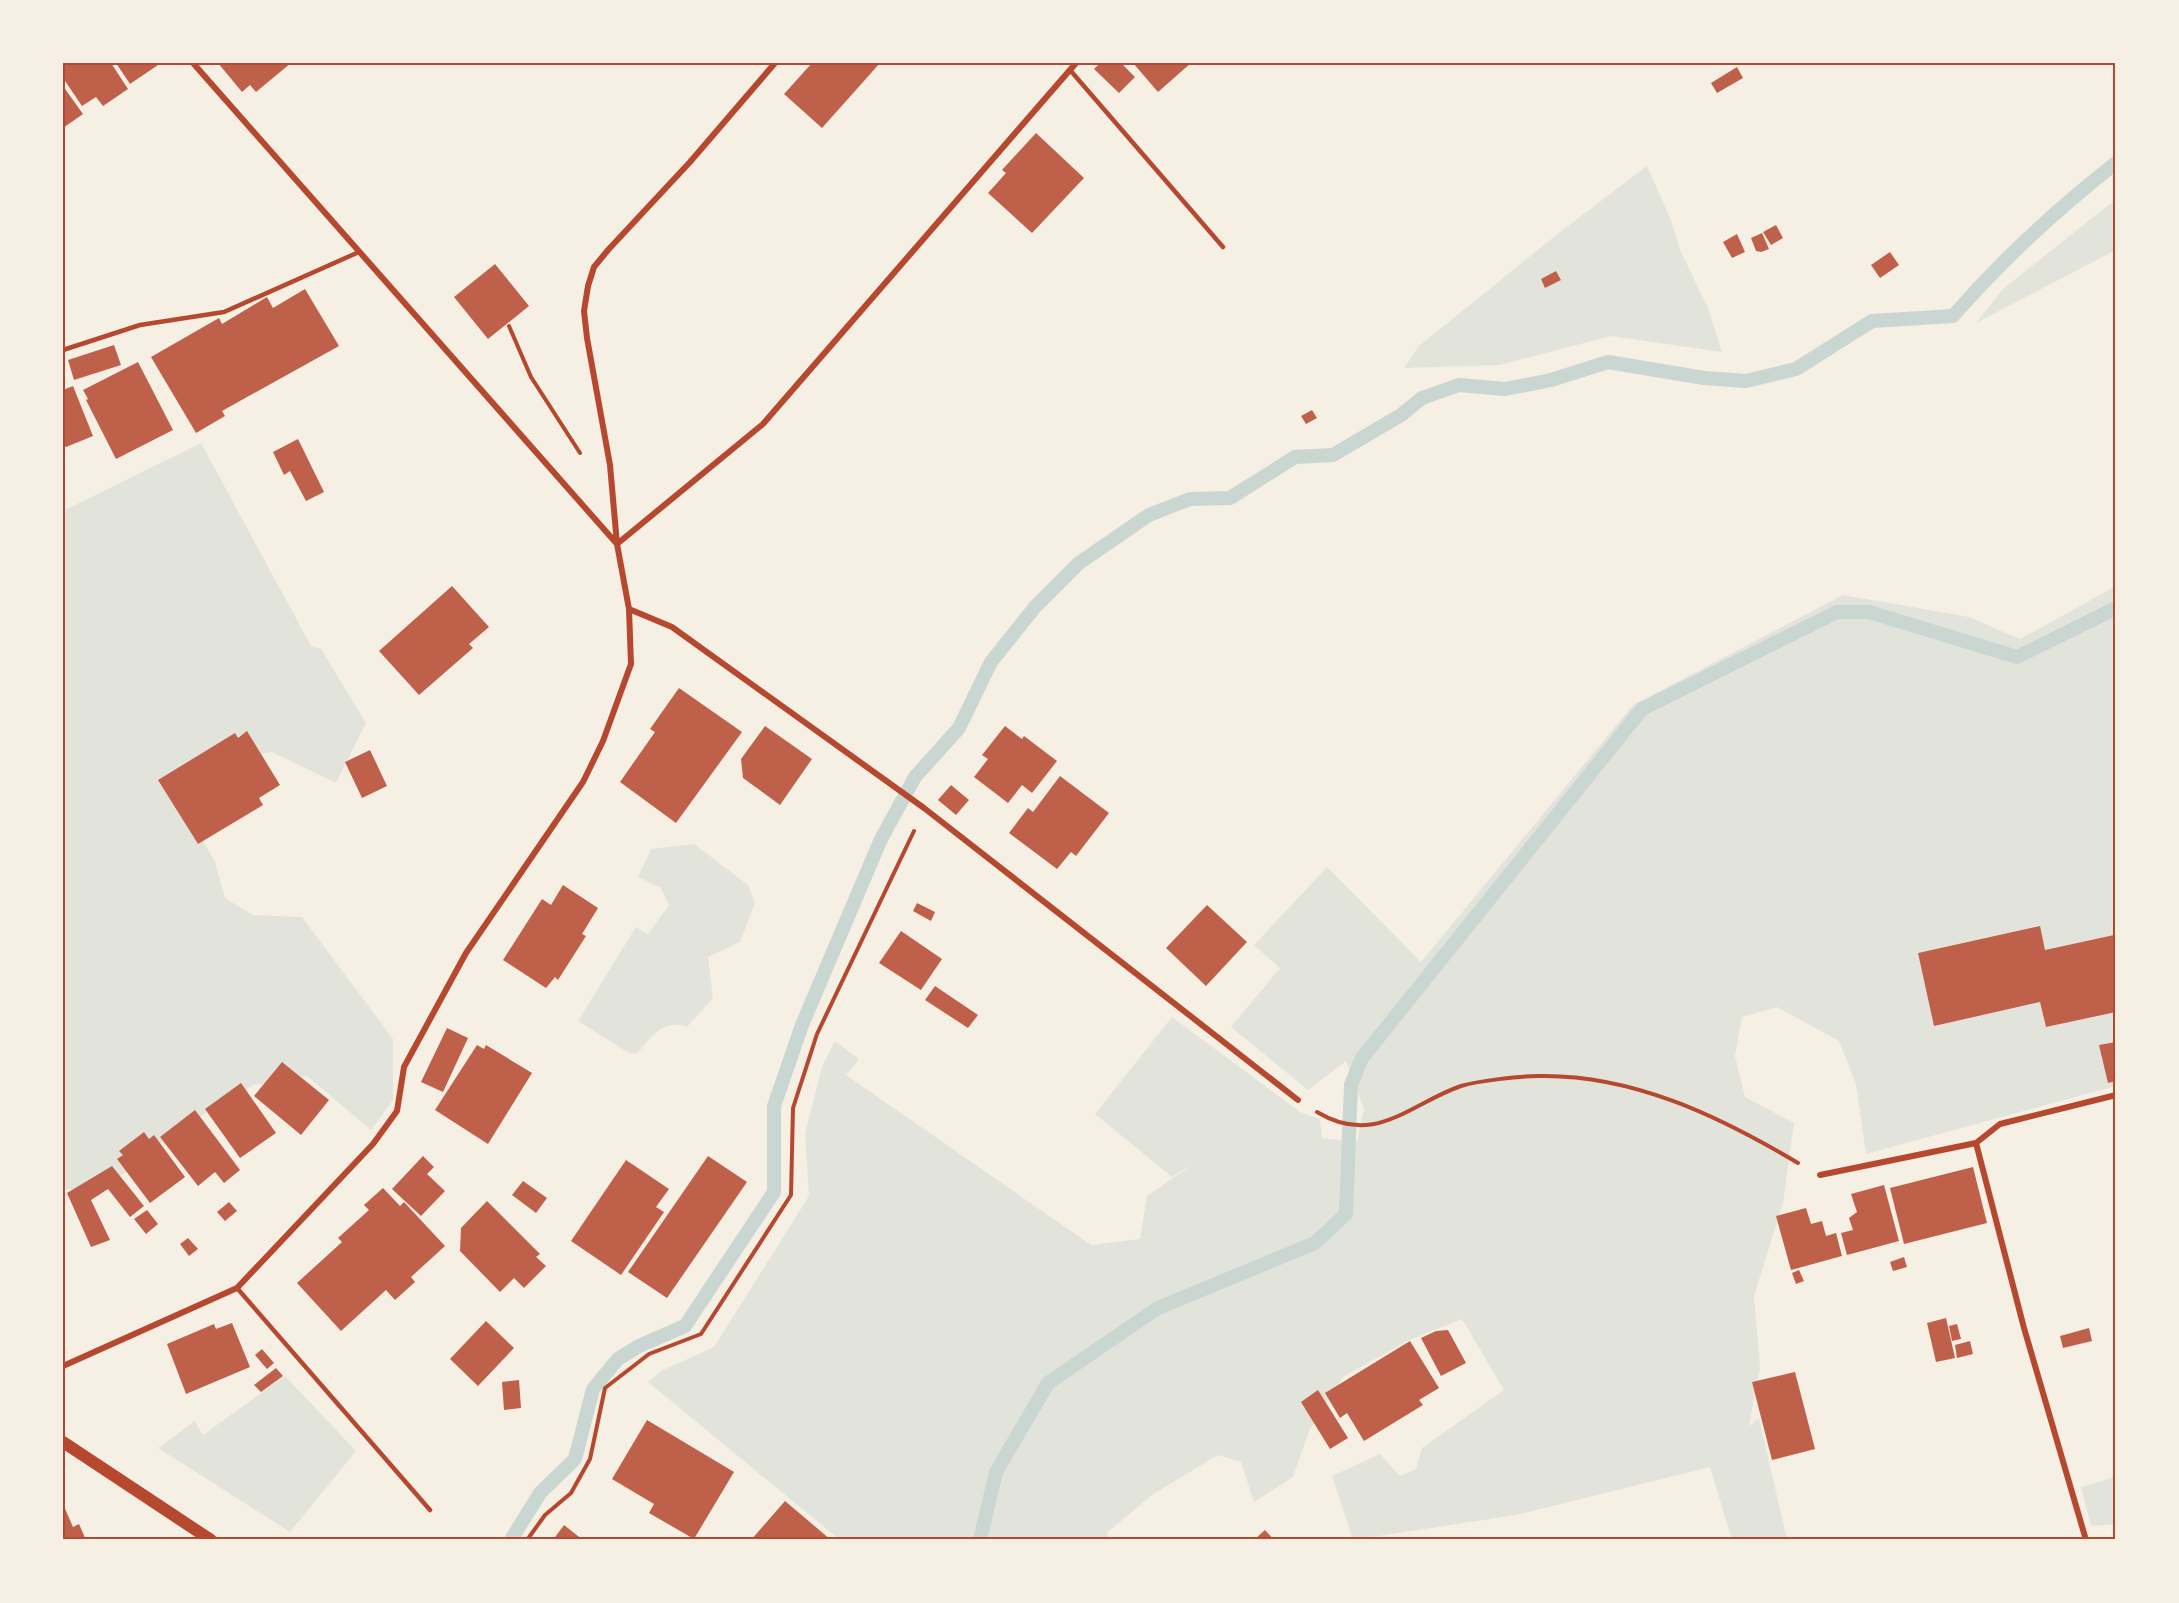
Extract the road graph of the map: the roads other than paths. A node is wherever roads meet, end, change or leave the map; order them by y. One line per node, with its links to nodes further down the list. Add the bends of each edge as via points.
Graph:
1 (193, 63): 6 (street)
2 (775, 63): 8 (street, via 594,267 584,311 610,465)
3 (1076, 63): 4 (street)
4 (1070, 70): 5 (lane); 8 (street, via 763,424)
5 (1223, 247)
6 (359, 252): 7 (lane, via 224,312 140,325); 8 (street)
7 (63, 350)
8 (617, 544): 9 (street)
9 (630, 609): 11 (street, via 672,627 924,808); 14 (street, via 631,664 603,741 583,782 466,953 412,1049 404,1067 397,1111 373,1144)
10 (2116, 1095): 12 (street, via 2000,1124)
11 (1298, 1100)
12 (1976, 1143): 13 (street); 19 (street, via 2024,1328)
13 (1820, 1175)
14 (237, 1288): 15 (street); 17 (lane)
15 (63, 1366)
16 (63, 1442): 18 (main road)
17 (430, 1510)
18 (211, 1540)
19 (2086, 1540)

